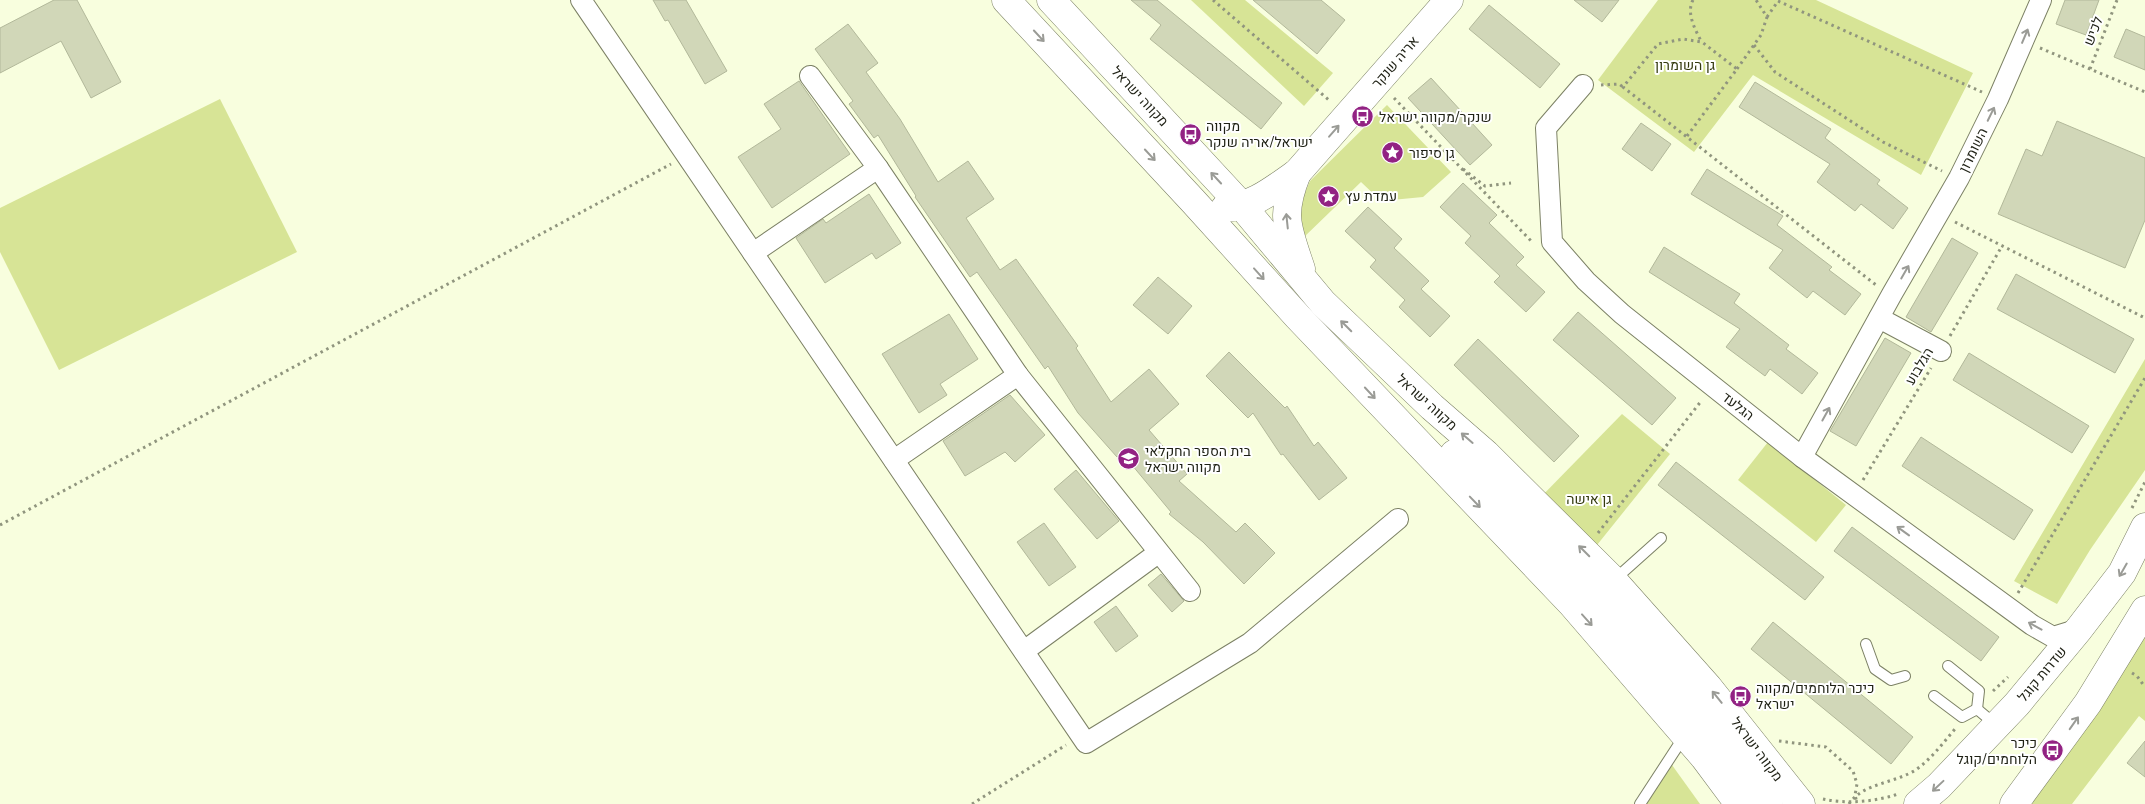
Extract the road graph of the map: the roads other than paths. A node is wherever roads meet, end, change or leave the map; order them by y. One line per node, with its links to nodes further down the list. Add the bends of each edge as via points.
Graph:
1 (581, 0): 12 (street)
2 (1006, 0): 10 (main road, one-way to 10)
3 (1051, 0): 11 (main road, מקווה ישראל, one-way to 3)
4 (1449, 0): 9 (main road, אריה שנקר, one-way to 4)
5 (2040, 0): 14 (street, השומרון, one-way to 5, via 1959,178 1998,99)
6 (810, 76): 8 (street)
7 (1583, 85): 20 (street, הגלעד, via 1546,128 1552,242 1586,281 1622,314)
8 (878, 168): 12 (street); 16 (street)
9 (1297, 172): 11 (main road, אריה שנקר, via 1267,194); 13 (main road, one-way to 9, via 1286,223 1286,207)
10 (1193, 201): 11 (main road, אריה שנקר, via 1218,209); 18 (main road, one-way to 18)
11 (1242, 206): 13 (main road, מקווה ישראל)
12 (753, 253): 21 (street)
13 (1306, 284): 17 (main road, מקווה ישראל, one-way to 13, via 1352,333)
14 (1879, 318): 15 (street); 20 (street, השומרון, one-way to 14)
15 (1941, 351)
16 (1018, 375): 21 (street); 25 (street)
17 (1432, 408): 19 (main road); 26 (main road, מקווה ישראל, one-way to 17, via 1486,454)
18 (1404, 430): 19 (main road); 36 (main road, one-way to 36, via 1572,604)
19 (1443, 443): 42 (main road, via 1546,544 1648,655 1701,716)
20 (1802, 457): 29 (street, הגלעד, one-way to 20, via 2053,637 2032,625)
21 (894, 460): 31 (street)
22 (1398, 519): 31 (street, via 1250,643 1086,743)
23 (2137, 520): 29 (main road, שדרות קוגל, one-way to 29, via 2122,573)
24 (1661, 538): 26 (lane, via 1623,572)
25 (1158, 553): 27 (street); 31 (street)
26 (1611, 578): 43 (main road, מקווה ישראל, one-way to 26, via 1708,686)
27 (1190, 591)
28 (2145, 610): 44 (main road, one-way to 28, via 2088,703)
29 (2079, 629): 35 (main road, שדרות קוגל)
30 (1866, 644): 33 (lane, via 1874,669 1891,680)
31 (1024, 651)
32 (1948, 666): 35 (lane, via 1979,691)
33 (1905, 676)
34 (1934, 696): 35 (lane, via 1962,717)
35 (1987, 718): 38 (main road, שדרות קוגל, one-way to 38, via 1939,786)
36 (1685, 734): 37 (main road); 39 (lane)
37 (1704, 757): 40 (main road); 41 (main road)
38 (1910, 798)
39 (1640, 804)
40 (1729, 804)
41 (1739, 804)
42 (1769, 804)
43 (1801, 804)
44 (2014, 804)

